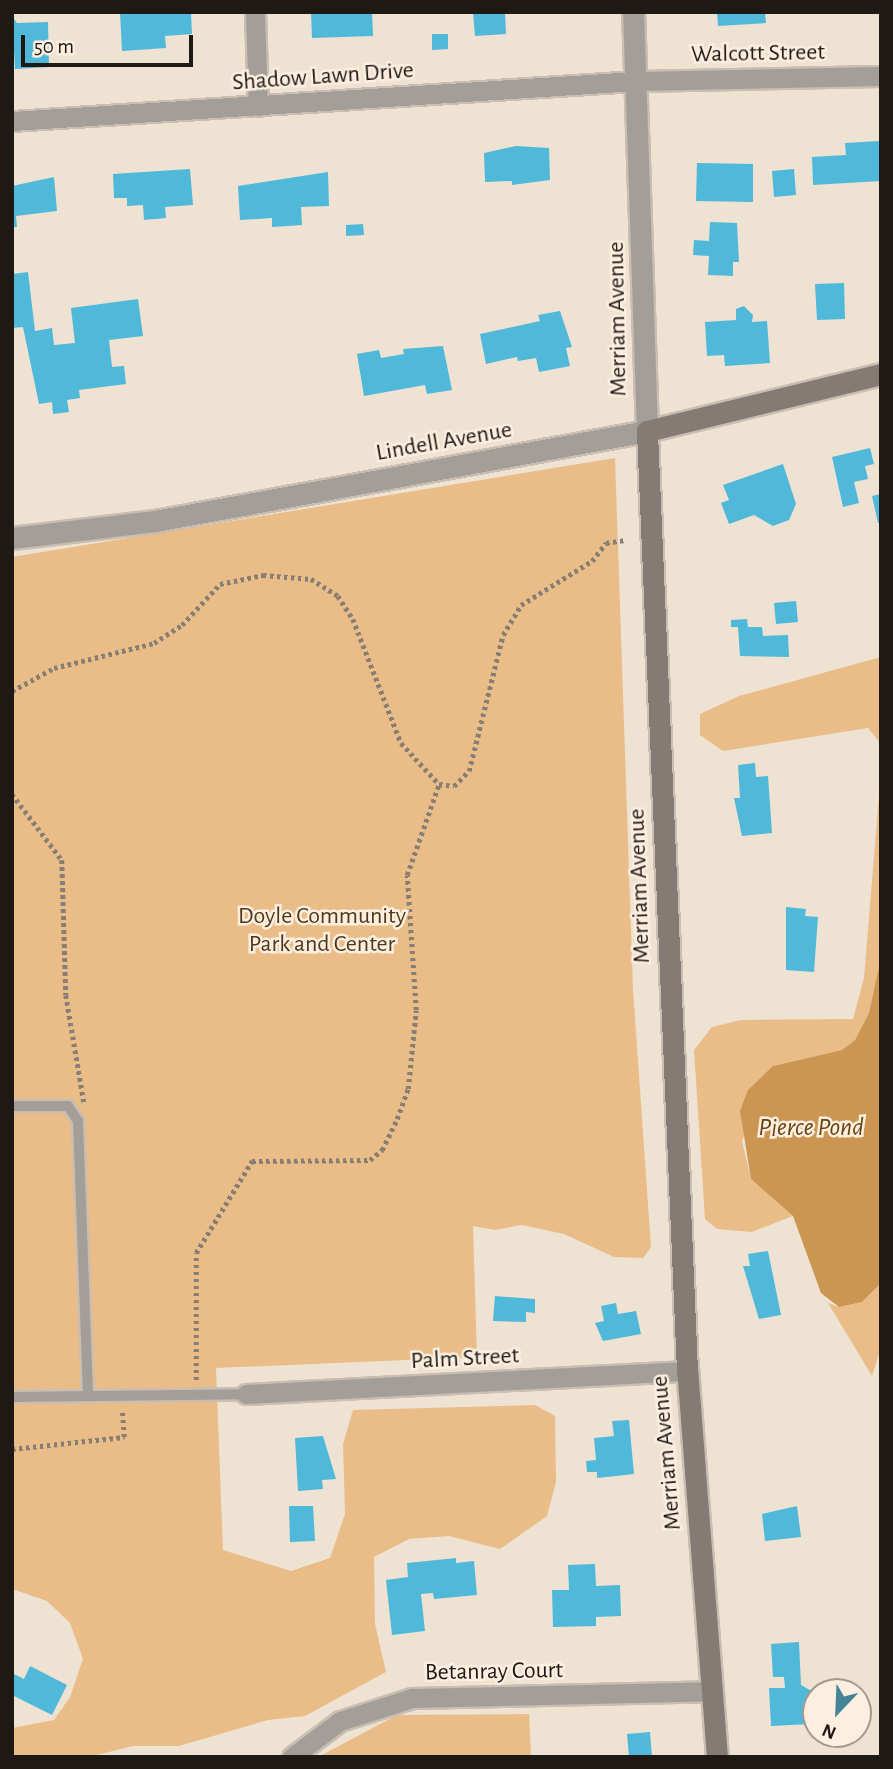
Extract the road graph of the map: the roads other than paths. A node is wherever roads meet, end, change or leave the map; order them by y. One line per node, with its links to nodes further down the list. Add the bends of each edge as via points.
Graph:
1 (255, 12): 5 (street)
2 (633, 12): 4 (street, Merriam Avenue)
3 (881, 76): 4 (street, Walcott Street)
4 (636, 81): 5 (street, Shadow Lawn Drive); 8 (street, Merriam Avenue)
5 (258, 106): 6 (street, Shadow Lawn Drive)
6 (12, 121)
7 (881, 374): 8 (main road, Lindell Avenue)
8 (647, 431): 9 (street, Lindell Avenue, via 155,521); 11 (main road, Merriam Avenue)
9 (12, 538)
10 (12, 1106): 12 (lane, via 68,1106 76,1115)
11 (687, 1371): 13 (street, Palm Street); 15 (main road, Merriam Avenue)
12 (88, 1394): 13 (lane); 14 (lane)
13 (246, 1394)
14 (12, 1396)
15 (712, 1691): 16 (street, Betanray Court, via 412,1698 340,1721); 17 (main road, Merriam Avenue)
16 (292, 1757)
17 (717, 1757)

